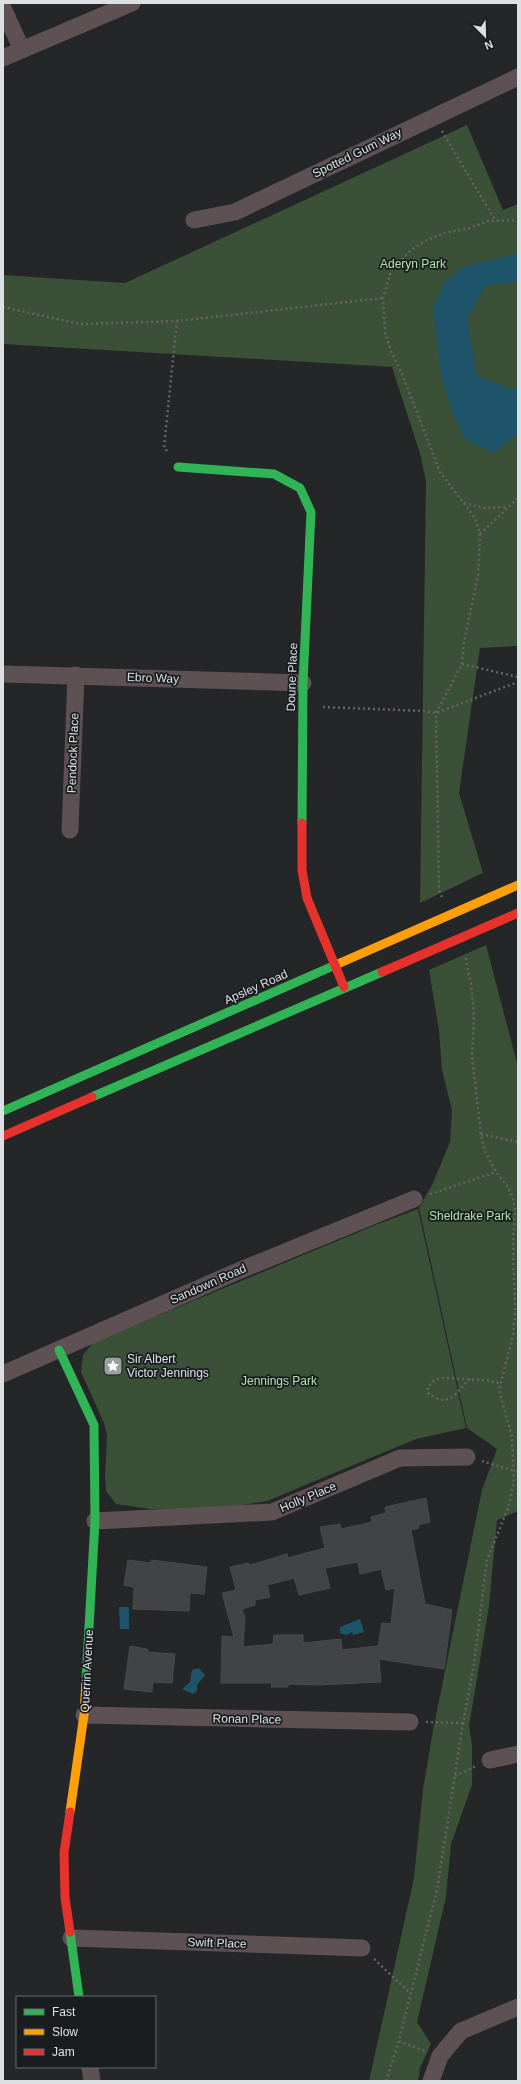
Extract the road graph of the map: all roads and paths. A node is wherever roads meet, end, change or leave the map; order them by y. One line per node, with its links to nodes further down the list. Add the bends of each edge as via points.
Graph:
1 (132, 3): 3 (street)
2 (3, 8): 3 (street)
3 (22, 50): 4 (street)
4 (3, 58)
5 (518, 77): 6 (street, Spotted Gum Way)
6 (433, 117): 7 (street, Spotted Gum Way, via 235,212); 8 (path)
7 (194, 220)
8 (495, 220): 9 (path); 10 (path, via 444,233 411,250 391,272)
9 (518, 220)
10 (383, 298): 12 (path); 15 (path, via 385,332 391,351 440,472)
11 (3, 307): 12 (path, via 80,324)
12 (177, 321): 13 (path, via 164,447)
13 (178, 467): 23 (street, Doune Place, via 274,474 300,488 311,512)
14 (518, 498): 16 (path)
15 (464, 503): 16 (path, via 483,508); 17 (path, via 475,518)
16 (507, 507): 17 (path)
17 (480, 534): 18 (path, via 478,576)
18 (462, 664): 21 (path); 25 (path)
19 (3, 674): 20 (street, Ebro Way)
20 (76, 675): 23 (street, Ebro Way); 26 (street, Pendock Place)
21 (518, 677)
22 (518, 682): 25 (path)
23 (303, 683): 24 (street, Doune Place)
24 (303, 706): 25 (path); 31 (street, Doune Place, via 304,884 307,898)
25 (436, 713): 28 (path, via 437,838 439,890)
26 (70, 830)
27 (518, 885): 31 (street, Apsley Road)
28 (442, 898)
29 (518, 913): 32 (street)
30 (462, 948): 34 (path, via 468,962 471,984 474,1023 472,1057)
31 (335, 966): 32 (street, Doune Place); 33 (street, Apsley Road)
32 (344, 987): 35 (street)
33 (3, 1111)
34 (481, 1134): 36 (path); 37 (path, via 484,1149)
35 (3, 1136)
36 (518, 1142)
37 (496, 1172): 38 (path); 42 (path, via 508,1187 514,1201 515,1212 515,1314 513,1335)
38 (414, 1199): 39 (street, Sandown Road, via 236,1272)
39 (59, 1350): 40 (street, Sandown Road); 46 (street, Querrin Avenue, via 94,1425)
40 (3, 1374)
41 (470, 1379): 41 (path, via 438,1378 428,1387 427,1392 442,1399 451,1398); 42 (path, via 487,1379)
42 (500, 1384): 44 (path, via 501,1404 512,1437)
43 (467, 1457): 44 (path); 46 (street, Holly Place, via 400,1458 272,1512)
44 (513, 1471): 45 (path); 49 (path, via 514,1482 508,1508 487,1560 474,1664)
45 (518, 1472)
46 (95, 1521): 47 (street, Querrin Avenue)
47 (84, 1715): 48 (street, Ronan Place); 53 (street, Querrin Avenue, via 64,1853 65,1898)
48 (410, 1722): 49 (path)
49 (463, 1723): 52 (path)
50 (518, 1754): 51 (street)
51 (490, 1760): 52 (path)
52 (454, 1776): 55 (path, via 437,1890)
53 (71, 1938): 54 (street, Swift Place); 56 (street, Querrin Avenue)
54 (362, 1948): 55 (path)
55 (410, 1994): 58 (path)
56 (79, 1996)
57 (518, 2007): 59 (street, via 461,2031)
58 (399, 2041): 59 (path); 62 (path)
59 (440, 2056): 63 (street)
60 (90, 2068): 61 (street)
61 (92, 2081)
62 (386, 2081)
63 (431, 2081)

